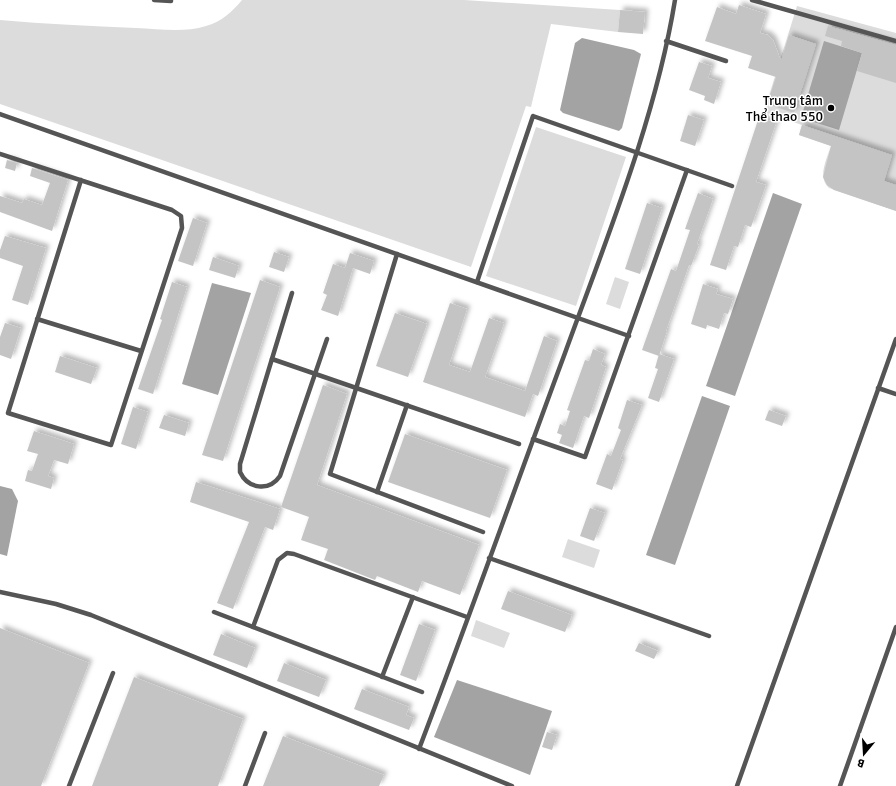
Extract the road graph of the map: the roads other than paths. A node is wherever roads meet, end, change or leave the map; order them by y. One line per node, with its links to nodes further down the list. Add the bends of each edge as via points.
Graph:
1 (154, 0): 4 (lane)
2 (675, 0): 6 (lane)
3 (752, 0): 5 (lane)
4 (171, 1)
5 (896, 40)
6 (666, 41): 7 (lane); 9 (lane)
7 (726, 61)
8 (0, 114): 14 (lane)
9 (636, 152): 11 (lane); 15 (lane, via 533,116); 17 (lane)
10 (0, 154): 12 (lane)
11 (688, 170): 13 (lane); 19 (lane)
12 (81, 180): 18 (lane); 22 (lane, via 172,210 179,213 182,219 182,228)
13 (732, 186)
14 (397, 254): 15 (lane); 25 (lane)
15 (477, 282): 17 (lane)
16 (292, 293): 23 (lane)
17 (578, 318): 19 (lane); 29 (lane)
18 (37, 319): 22 (lane); 22 (lane, via 8,413 111,445)
19 (629, 336): 29 (lane, via 585,457)
20 (327, 339): 24 (lane)
21 (896, 339): 26 (lane)
22 (141, 351)
23 (272, 358): 24 (lane); 24 (lane, via 240,464 242,476 253,485 271,485 280,476)
24 (315, 373): 25 (lane)
25 (356, 388): 28 (lane); 31 (lane, via 330,474)
26 (878, 388): 27 (lane); 49 (lane)
27 (896, 394)
28 (407, 405): 30 (lane); 31 (lane)
29 (533, 439): 33 (lane)
30 (519, 444)
31 (377, 492): 32 (lane)
32 (483, 532)
33 (489, 558): 37 (lane); 40 (lane)
34 (0, 592): 45 (lane, via 56,604 91,615)
35 (413, 597): 37 (lane); 38 (lane, via 287,553 278,560); 42 (lane)
36 (214, 612): 38 (lane)
37 (467, 617): 45 (lane)
38 (253, 627): 42 (lane)
39 (896, 627): 50 (lane)
40 (709, 636)
41 (113, 673): 46 (lane)
42 (382, 677): 43 (lane)
43 (422, 692)
44 (265, 733): 47 (lane)
45 (419, 749): 48 (lane)
46 (69, 786)
47 (245, 786)
48 (512, 786)
49 (737, 786)
50 (840, 786)

